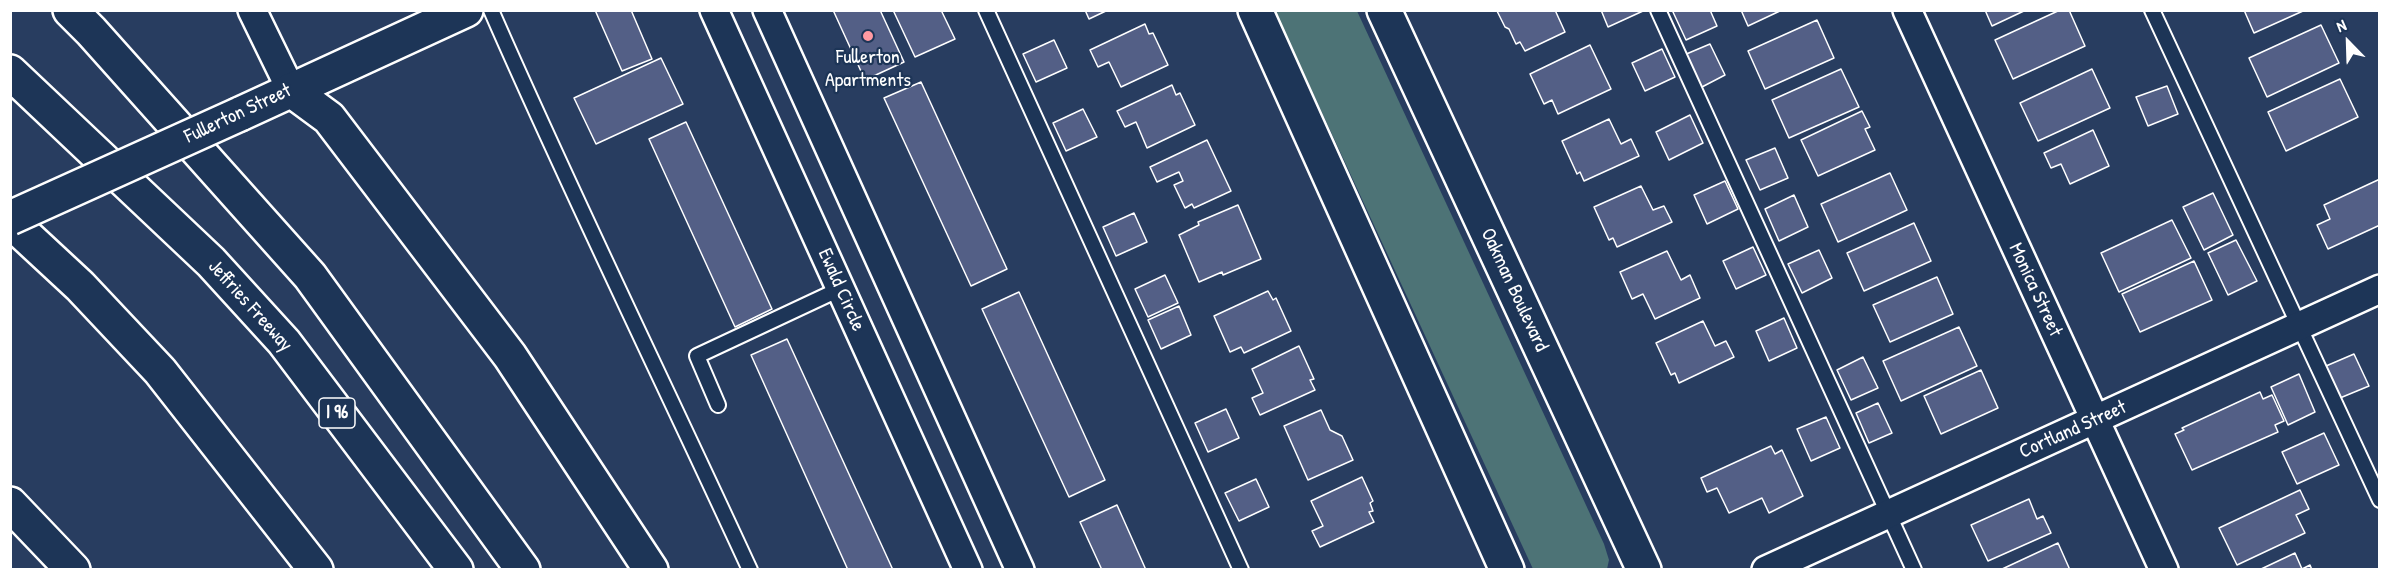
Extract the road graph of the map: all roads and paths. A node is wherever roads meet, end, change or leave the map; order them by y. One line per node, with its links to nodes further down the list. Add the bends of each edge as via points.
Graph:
1 (70, 10): 29 (main road, via 310,276)
2 (252, 10): 14 (street)
3 (466, 10): 14 (main road, Fullerton Street)
4 (491, 10): 31 (lane)
5 (714, 10): 18 (street, Ewald Circle)
6 (767, 10): 33 (street)
7 (986, 10): 34 (lane)
8 (1255, 10): 35 (main road)
9 (1384, 10): 36 (main road, Oakman Boulevard)
10 (1658, 10): 25 (lane)
11 (1907, 10): 22 (street, Monica Street)
12 (2152, 10): 20 (lane)
13 (10, 72): 28 (main road, Jeffries Freeway / I 96, via 211,262 276,334)
14 (291, 90): 15 (main road, Fullerton Street, bridge); 30 (main road, via 329,118 510,356)
15 (10, 220): 17 (main road)
16 (10, 246): 17 (main road)
17 (80, 286): 27 (main road, via 160,371)
18 (840, 289): 21 (lane, via 697,356); 32 (street, Ewald Circle)
19 (2379, 289): 20 (street, Cortland Street)
20 (2298, 327): 22 (street, Cortland Street); 23 (lane)
21 (718, 405)
22 (2095, 419): 25 (street, Cortland Street); 39 (street, Monica Street)
23 (2379, 500)
24 (10, 504): 26 (main road)
25 (1888, 514): 37 (street, Cortland Street); 38 (lane)
26 (73, 570)
27 (316, 570)
28 (456, 570)
29 (523, 570)
30 (651, 570)
31 (750, 570)
32 (968, 570)
33 (1020, 570)
34 (1241, 570)
35 (1507, 570)
36 (1644, 570)
37 (1766, 570)
38 (1914, 570)
39 (2164, 570)

